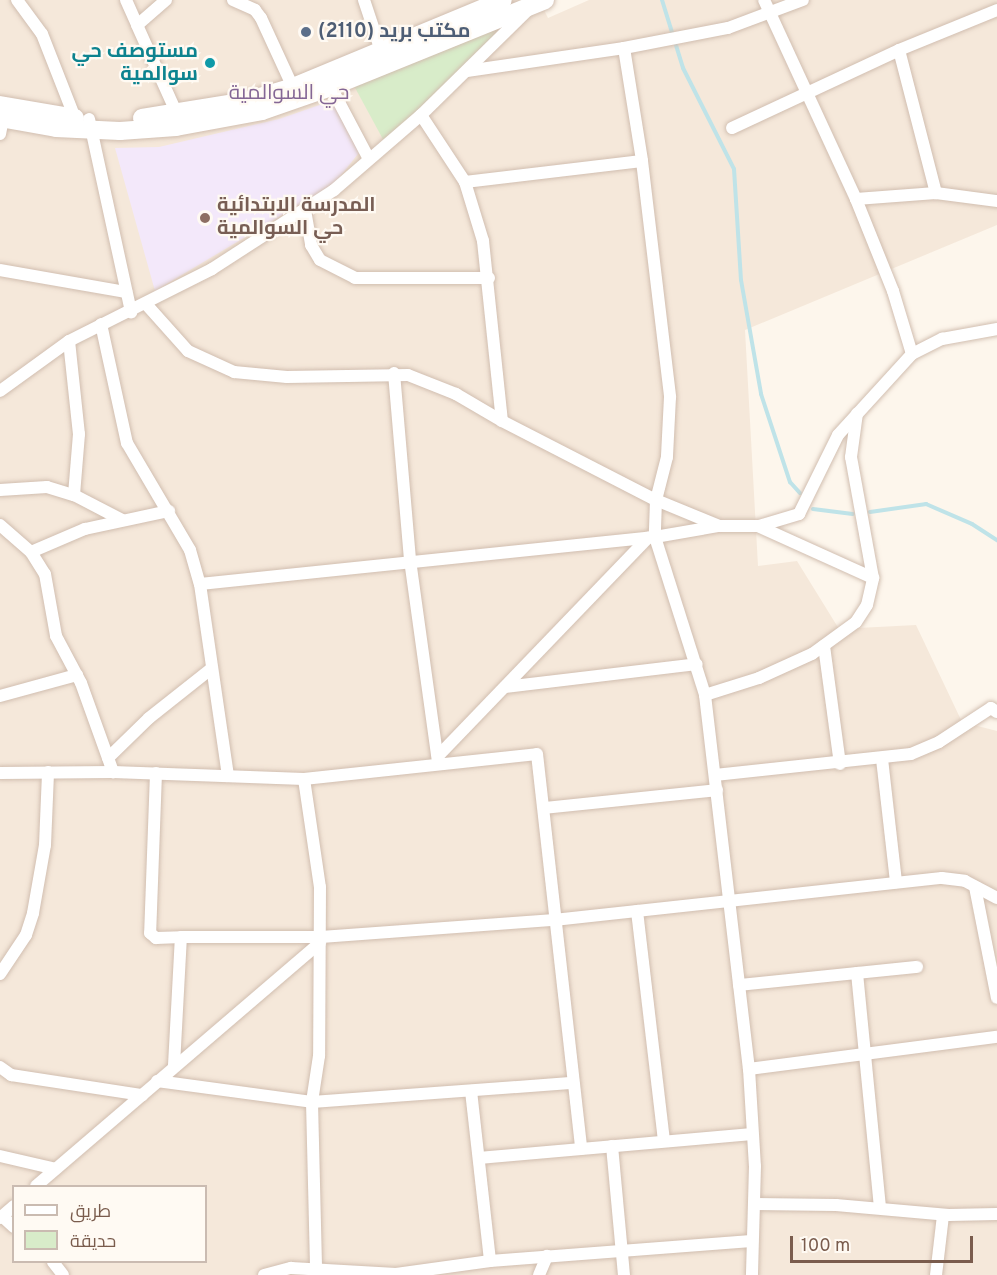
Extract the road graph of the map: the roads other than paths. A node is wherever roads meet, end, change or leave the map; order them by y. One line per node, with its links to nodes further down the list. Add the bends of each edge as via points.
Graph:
1 (17, 0): 23 (street, via 42,33)
2 (126, 0): 12 (street)
3 (166, 0): 12 (street)
4 (233, 0): 18 (street, via 261,18)
5 (364, 0): 15 (street)
6 (503, 0): 15 (main road)
7 (764, 0): 11 (street)
8 (804, 0): 11 (street)
9 (537, 2): 15 (main road); 16 (street)
10 (997, 10): 14 (street)
11 (771, 14): 13 (street, via 728,28); 19 (street)
12 (137, 26): 20 (street)
13 (624, 48): 16 (street); 26 (street)
14 (899, 50): 19 (street); 28 (street)
15 (383, 57): 17 (main road); 18 (main road)
16 (467, 71): 21 (street)
17 (331, 87): 18 (main road); 25 (street)
18 (295, 93): 20 (main road); 23 (main road, via 176,127)
19 (808, 93): 24 (street); 29 (street)
20 (177, 114): 23 (main road)
21 (421, 114): 25 (street); 27 (street)
22 (1, 119): 23 (main road)
23 (85, 123): 34 (street)
24 (732, 128)
25 (369, 159): 31 (street)
26 (642, 161): 27 (street); 47 (street, via 671,414 668,457)
27 (465, 182): 33 (street, via 483,241)
28 (936, 193): 29 (street); 30 (street)
29 (856, 199): 40 (street, via 894,291)
30 (997, 201)
31 (305, 210): 33 (street, via 311,244 320,260 355,278); 35 (street, via 212,270)
32 (0, 270): 34 (street)
33 (489, 278): 44 (street)
34 (126, 292): 36 (street)
35 (146, 304): 36 (street); 41 (street, via 188,351 234,372 287,377)
36 (131, 312): 37 (street)
37 (101, 324): 39 (street); 48 (street, via 127,443)
38 (997, 328): 40 (street, via 942,339)
39 (69, 341): 42 (street); 46 (street, via 79,434)
40 (912, 354): 43 (street)
41 (394, 373): 44 (street, via 433,383); 55 (street)
42 (0, 391)
43 (857, 411): 52 (street, via 830,449 799,514); 56 (street, via 851,441 852,473)
44 (502, 421): 47 (street)
45 (0, 490): 46 (street, via 47,487)
46 (74, 495): 49 (street)
47 (656, 500): 51 (street); 53 (street)
48 (169, 511): 49 (street); 57 (street, via 190,550)
49 (122, 520): 54 (street, via 85,529)
50 (0, 525): 54 (street)
51 (718, 526): 52 (street); 53 (street)
52 (759, 526): 56 (street)
53 (652, 538): 55 (street); 59 (street); 62 (street)
54 (31, 552): 61 (street, via 45,574 56,636)
55 (410, 560): 57 (street); 68 (street)
56 (873, 578): 58 (street, via 872,592 856,622)
57 (200, 584): 60 (street)
58 (824, 646): 63 (street, via 759,678); 69 (street)
59 (697, 664): 62 (street); 63 (street)
60 (212, 668): 66 (street, via 149,718); 75 (street)
61 (77, 675): 64 (street); 66 (street)
62 (503, 687): 68 (street)
63 (705, 695): 74 (street)
64 (0, 696)
65 (997, 712): 67 (street, via 991,708 925,749)
66 (108, 758): 71 (street)
67 (882, 759): 69 (street); 79 (street)
68 (438, 760): 76 (street); 78 (street, via 537,754)
69 (840, 764): 74 (street)
70 (48, 772): 71 (street); 72 (street); 89 (street, via 45,845 33,913 26,935)
71 (112, 772): 73 (street)
72 (0, 773)
73 (156, 773): 75 (street); 85 (street, via 150,933 156,938)
74 (715, 775): 77 (street)
75 (228, 776): 76 (street)
76 (304, 779): 86 (street, via 318,853)
77 (717, 790): 78 (street); 82 (street)
78 (544, 808): 84 (street)
79 (896, 882): 80 (street, via 955,878); 82 (street)
80 (975, 887): 81 (street); 91 (street)
81 (997, 898)
82 (726, 902): 83 (street); 90 (street)
83 (637, 911): 84 (street); 103 (street)
84 (554, 920): 86 (street); 98 (street)
85 (181, 937): 86 (street); 94 (street)
86 (320, 940): 94 (street); 101 (street, via 319,1056)
87 (917, 966): 88 (street)
88 (857, 973): 90 (street); 93 (street)
89 (0, 974)
90 (739, 986): 96 (street)
91 (997, 998)
92 (997, 1036): 93 (street)
93 (867, 1053): 96 (street); 111 (street)
94 (174, 1065): 97 (street)
95 (0, 1067): 100 (street, via 12,1075)
96 (749, 1069): 102 (street)
97 (157, 1081): 100 (street); 101 (street)
98 (573, 1083): 99 (street); 105 (street)
99 (471, 1091): 101 (street); 107 (street)
100 (142, 1095): 108 (street)
101 (312, 1102): 119 (street)
102 (752, 1134): 103 (street); 110 (street)
103 (664, 1140): 104 (street)
104 (612, 1146): 105 (street); 115 (street)
105 (581, 1149): 107 (street)
106 (0, 1156): 108 (street)
107 (479, 1158): 117 (street)
108 (56, 1169): 109 (street)
109 (37, 1185)
110 (755, 1204): 111 (street); 114 (street)
111 (880, 1207): 113 (street)
112 (997, 1214): 113 (street)
113 (943, 1215): 126 (street)
114 (751, 1241): 115 (street); 125 (street)
115 (622, 1251): 116 (street); 124 (street)
116 (547, 1256): 117 (street); 123 (street)
117 (490, 1261): 120 (street)
118 (54, 1263): 121 (street)
119 (316, 1268): 120 (street); 122 (street, via 291,1268)
120 (396, 1274)
121 (63, 1275)
122 (264, 1275)
123 (539, 1275)
124 (624, 1275)
125 (752, 1275)
126 (936, 1275)

